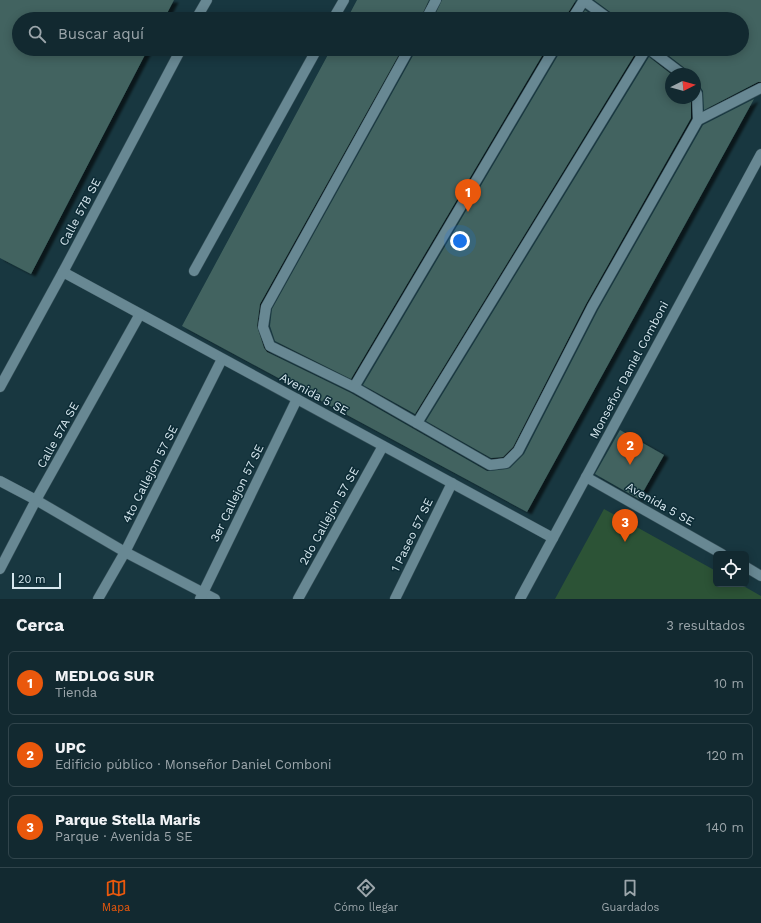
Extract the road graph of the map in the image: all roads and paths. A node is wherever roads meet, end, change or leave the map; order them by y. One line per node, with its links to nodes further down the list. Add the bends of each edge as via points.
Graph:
1 (206, 0): 5 (street)
2 (344, 0): 6 (street)
3 (436, 0): 7 (street)
4 (583, 0): 8 (street); 9 (street)
5 (200, 12)
6 (337, 12)
7 (430, 12)
8 (576, 12)
9 (599, 12)
10 (177, 56): 22 (street, Calle 57B SE)
11 (313, 56): 21 (street)
12 (405, 56): 26 (street, via 266,307 263,328 270,346)
13 (550, 56): 26 (street)
14 (643, 56): 28 (street)
15 (657, 56): 16 (street)
16 (674, 68)
17 (761, 88): 19 (street)
18 (697, 104): 19 (street)
19 (698, 120): 28 (street, via 592,307 518,451 506,463 490,465)
20 (761, 154): 30 (street, Monseñor Daniel Comboni)
21 (194, 271)
22 (63, 272): 23 (street, Avenida 5 SE); 25 (street, Calle 57B SE)
23 (140, 314): 24 (street, Avenida 5 SE); 33 (street, Calle 57A SE)
24 (222, 359): 27 (street, Avenida 5 SE); 36 (street, 4to Callejon 57 SE)
25 (0, 387)
26 (354, 387): 28 (street)
27 (297, 399): 29 (street, Avenida 5 SE); 40 (street, 3er Callejon 57 SE)
28 (417, 423)
29 (383, 446): 32 (street, Avenida 5 SE); 43 (street, 2do Callejon 57 SE)
30 (586, 477): 34 (street, Monseñor Daniel Comboni); 35 (street, Avenida 5 SE)
31 (0, 481): 33 (street)
32 (452, 484): 34 (street, Avenida 5 SE); 44 (street, 1 Paseo 57 SE)
33 (36, 500): 36 (street); 37 (street, Calle 57A SE)
34 (553, 538): 45 (street, Monseñor Daniel Comboni)
35 (717, 551)
36 (125, 552): 40 (street); 41 (street, 4to Callejon 57 SE)
37 (0, 569)
38 (749, 569): 39 (street)
39 (761, 576)
40 (201, 596): 42 (street)
41 (98, 599)
42 (215, 599)
43 (298, 599)
44 (395, 599)
45 (520, 599)

